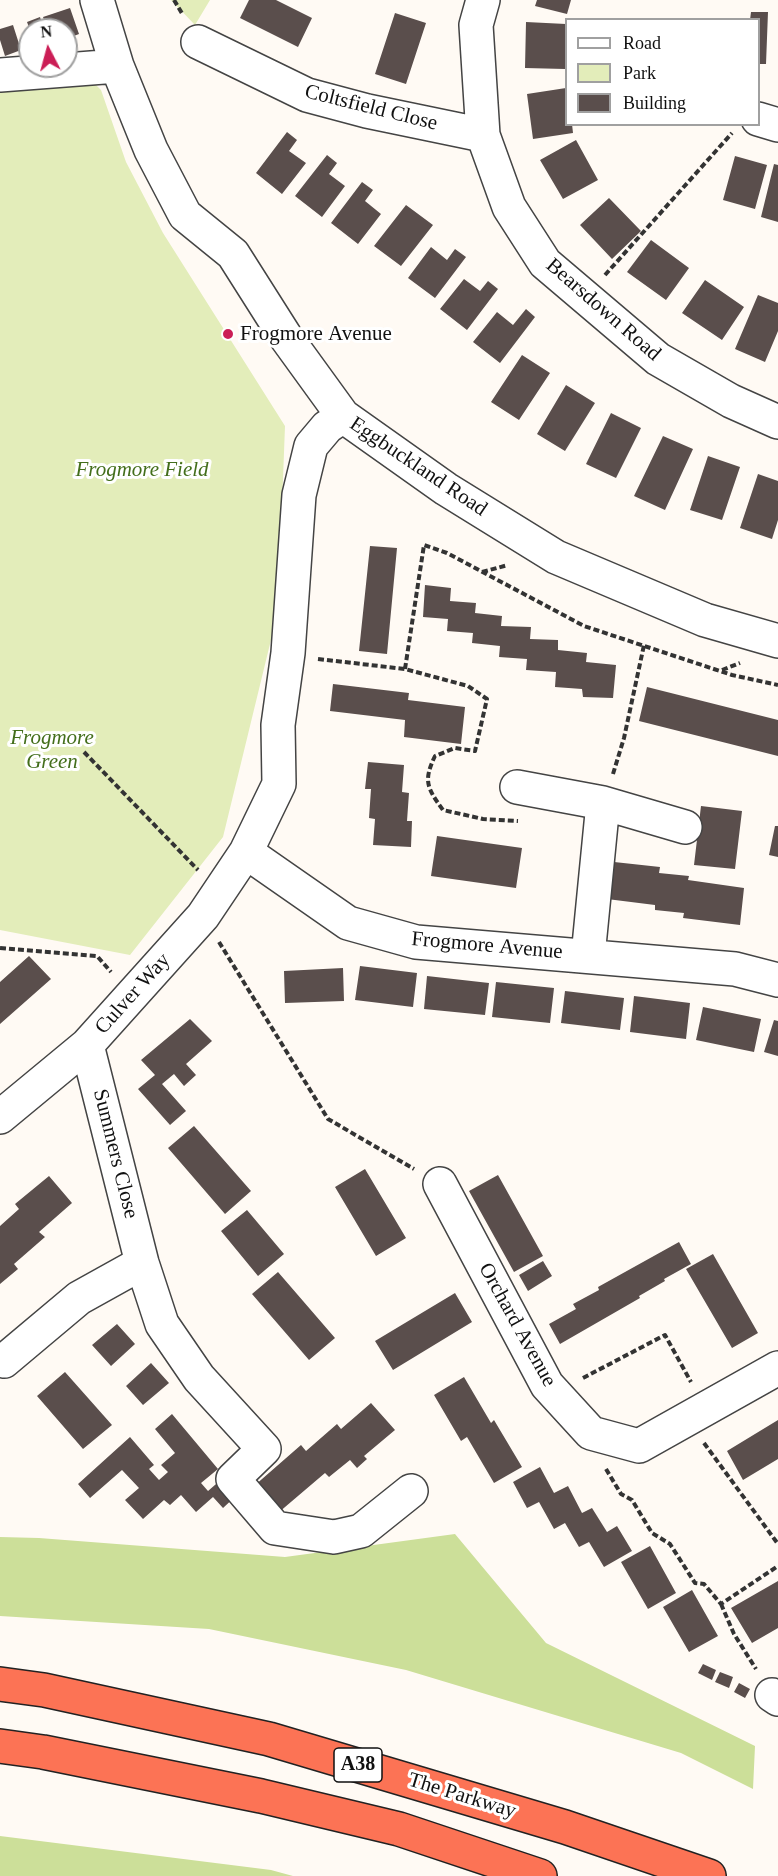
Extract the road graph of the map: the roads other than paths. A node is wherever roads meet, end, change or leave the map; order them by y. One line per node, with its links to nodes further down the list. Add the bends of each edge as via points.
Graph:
1 (98, 0): 4 (street, Eggbuckland Road)
2 (483, 0): 8 (street, Bearsdown Road, via 476,25)
3 (198, 42): 8 (street, Coltsfield Close, via 307,94)
4 (117, 66): 5 (street); 9 (street, Eggbuckland Road, via 151,150 185,214 233,254 285,336)
5 (0, 75)
6 (760, 119): 7 (street)
7 (778, 125)
8 (483, 135): 10 (street, Bearsdown Road, via 509,207 545,263 658,359 731,401)
9 (343, 416): 11 (street, Eggbuckland Road, via 446,489 556,557 705,620); 15 (street, via 311,446 299,495 288,653 278,725 279,784)
10 (778, 422)
11 (778, 641)
12 (517, 787): 13 (street)
13 (603, 803): 14 (street); 16 (street)
14 (685, 827)
15 (246, 852): 16 (street, Frogmore Avenue, via 348,923 416,942); 18 (street, Culver Way, via 211,904)
16 (588, 956): 17 (street, Frogmore Avenue, via 735,969)
17 (778, 980)
18 (87, 1045): 19 (street, Culver Way); 21 (street, Summers Close)
19 (0, 1117)
20 (440, 1184): 23 (street, Orchard Avenue, via 547,1384 591,1433 639,1446)
21 (142, 1263): 22 (street, via 79,1298); 24 (street, Summers Close, via 162,1324 198,1378 264,1449 233,1479 275,1528 334,1537 361,1531)
22 (0, 1360)
23 (778, 1368)
24 (411, 1491)
25 (0, 1684): 28 (highway, The Parkway / A38, via 269,1739 564,1827)
26 (0, 1746): 27 (highway, A38, via 261,1796 399,1829)
27 (540, 1876)
28 (709, 1876)

